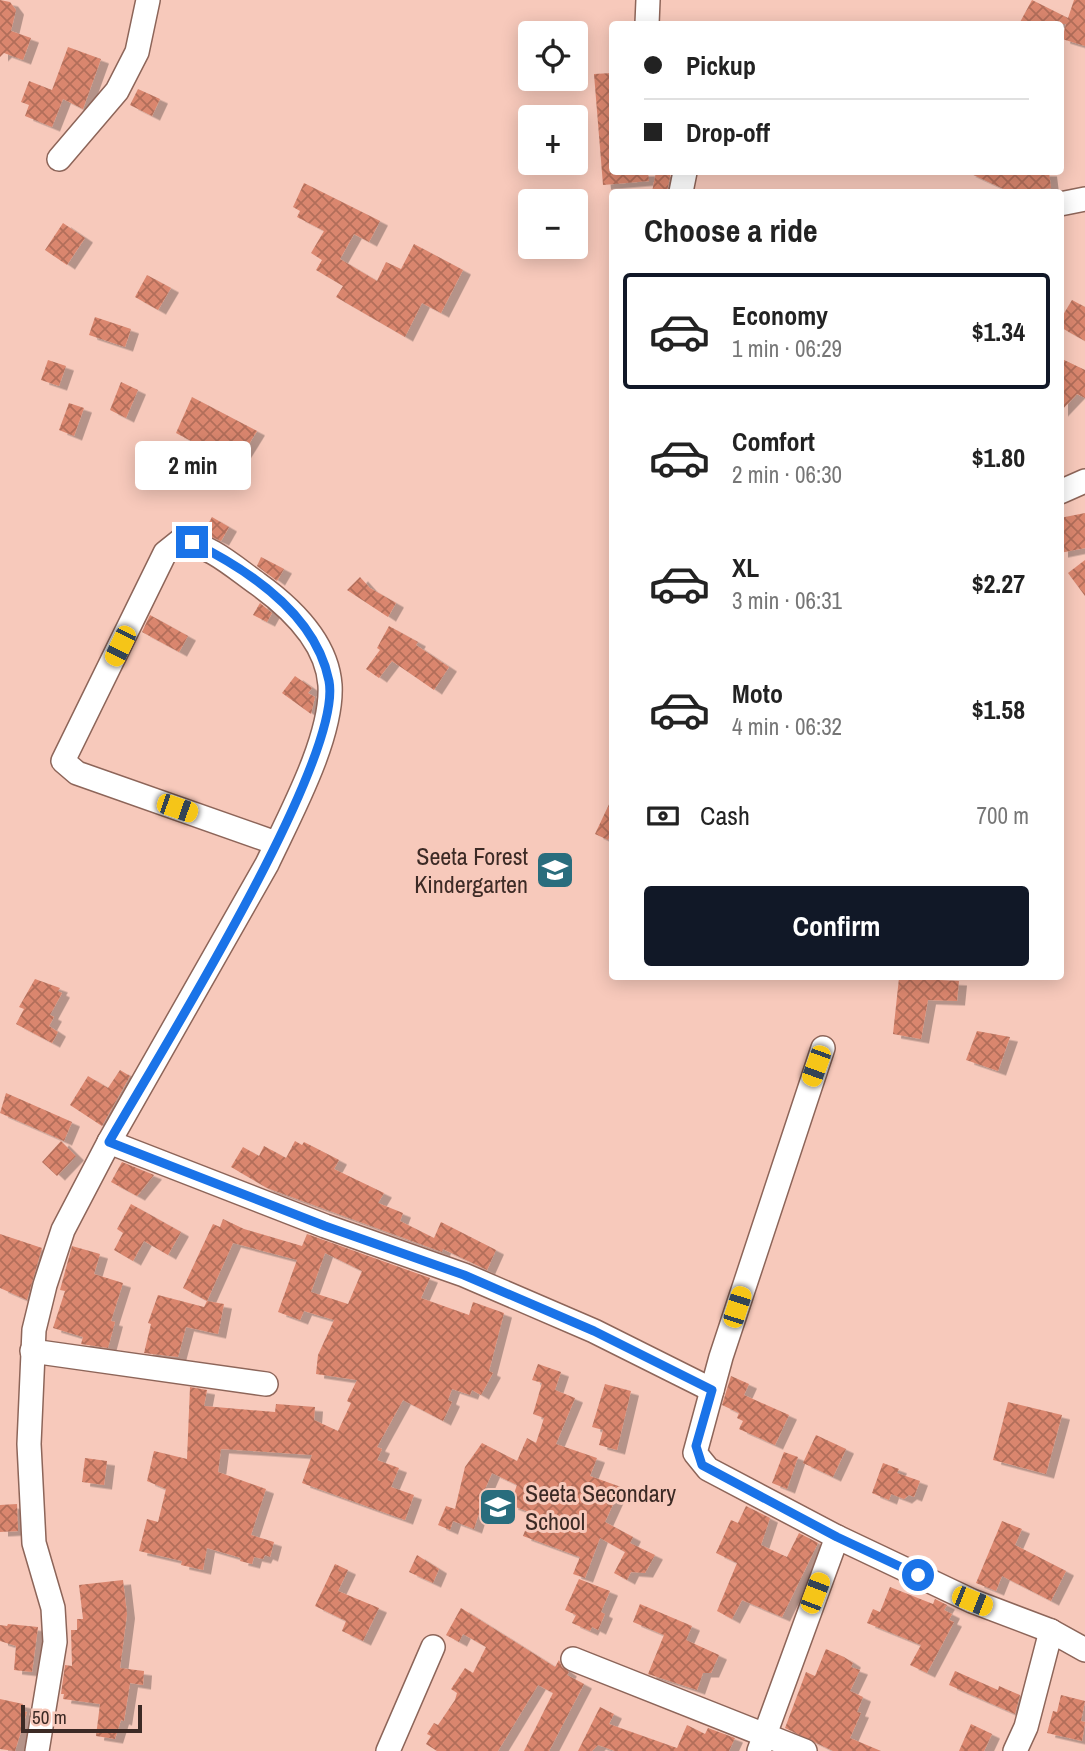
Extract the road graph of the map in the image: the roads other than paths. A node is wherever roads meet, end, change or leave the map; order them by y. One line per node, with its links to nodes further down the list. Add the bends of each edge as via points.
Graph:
1 (648, 0): 3 (street)
2 (145, 1): 4 (street, via 137,52 117,91)
3 (646, 21)
4 (59, 159)
5 (1085, 199): 6 (street)
6 (1064, 203)
7 (1085, 481): 8 (street)
8 (1064, 490)
9 (276, 843): 9 (street, via 327,719 330,684 322,654 287,604 212,552 180,541 165,553 63,761 78,774); 11 (street)
10 (823, 1048): 14 (street)
11 (109, 1142): 12 (street, via 63,1230 45,1285); 14 (street, via 464,1275 594,1331)
12 (32, 1351): 13 (street); 21 (street, via 32,1520 53,1608 55,1642)
13 (266, 1384)
14 (712, 1390): 15 (street, via 696,1446 702,1465)
15 (837, 1537): 16 (street, via 972,1601); 20 (street)
16 (1051, 1631): 18 (street); 24 (street, via 1026,1727)
17 (433, 1647): 22 (street)
18 (1085, 1650)
19 (573, 1659): 20 (street)
20 (763, 1742): 23 (street)
21 (37, 1751)
22 (388, 1751)
23 (805, 1751)
24 (1015, 1751)

